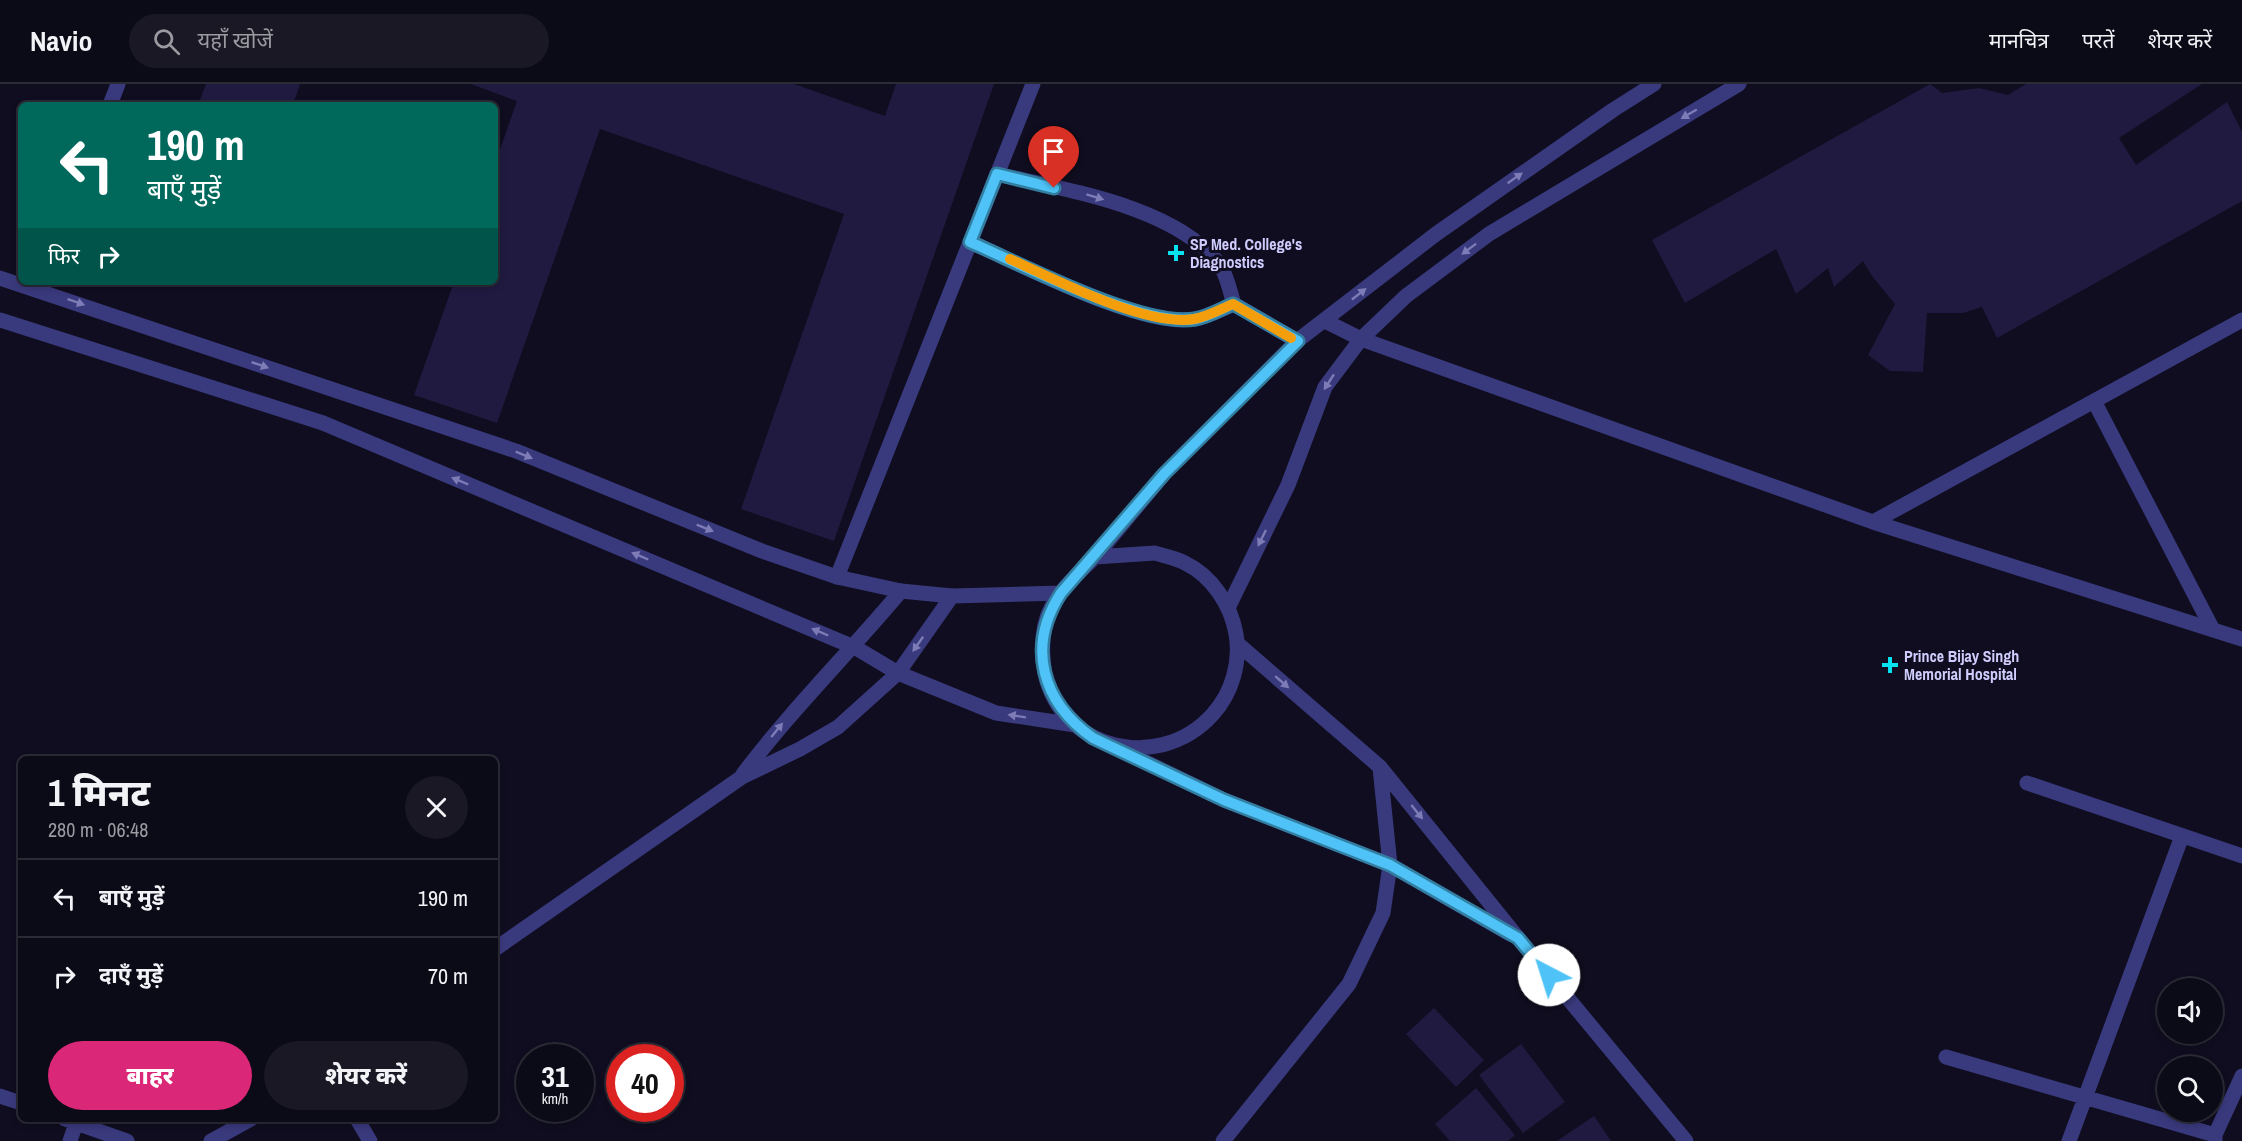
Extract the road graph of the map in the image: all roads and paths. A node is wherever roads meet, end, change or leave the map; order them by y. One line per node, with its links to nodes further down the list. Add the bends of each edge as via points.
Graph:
1 (118, 84): 5 (street)
2 (1033, 84): 6 (street)
3 (1654, 84): 14 (street, one-way to 3, via 1436,234)
4 (1739, 84): 15 (street, one-way to 15, via 1489,234 1406,296)
5 (111, 102)
6 (997, 174): 7 (street); 11 (street, one-way to 11, via 1086,194 1173,226 1199,243 1221,267)
7 (970, 242): 11 (street, via 1084,293 1156,317 1195,319); 20 (street)
8 (0, 278): 9 (street)
9 (18, 282)
10 (40, 286): 20 (street, one-way to 20, via 516,451 762,551)
11 (1233, 304): 16 (street)
12 (0, 320): 28 (street, one-way to 12, via 323,423)
13 (2242, 320): 17 (street)
14 (1325, 321): 15 (street); 16 (street)
15 (1361, 339): 18 (street); 24 (street, one-way to 24, via 1325,387 1288,485)
16 (1298, 341): 19 (street, via 1164,474)
17 (2094, 401): 18 (street); 25 (street)
18 (1874, 522): 25 (street)
19 (1095, 556): 22 (street); 24 (street, via 1155,553 1185,563 1210,582)
20 (837, 577): 21 (street)
21 (901, 591): 23 (street); 28 (street)
22 (1061, 593): 23 (street); 30 (street, via 1050,610 1042,640 1044,671 1055,701)
23 (952, 596): 29 (street, one-way to 29)
24 (1228, 608): 27 (street)
25 (2213, 630): 26 (street)
26 (2242, 639)
27 (1238, 644): 31 (street, via 1235,674 1223,703 1202,726 1175,742 1144,749); 32 (street, one-way to 32)
28 (854, 647): 29 (street); 33 (street, one-way to 28, via 792,712)
29 (898, 673): 30 (street, one-way to 29, via 996,713); 33 (street, via 838,727)
30 (1075, 725): 31 (street)
31 (1113, 746): 37 (street, via 1224,800)
32 (1380, 767): 37 (street); 38 (street, one-way to 38)
33 (741, 777): 39 (street)
34 (2027, 783): 35 (street)
35 (2182, 836): 36 (street); 43 (street)
36 (2242, 856)
37 (1390, 865): 38 (street); 54 (street, via 1383,913 1348,984)
38 (1518, 938): 55 (street)
39 (498, 947)
40 (1946, 1057): 43 (street)
41 (2242, 1076): 49 (street)
42 (0, 1096): 44 (street)
43 (2085, 1097): 49 (street); 56 (street)
44 (18, 1102)
45 (71, 1122): 50 (street)
46 (74, 1122): 51 (street)
47 (246, 1122): 52 (street)
48 (359, 1122): 53 (street)
49 (2215, 1138)
50 (70, 1141)
51 (127, 1141)
52 (211, 1141)
53 (370, 1141)
54 (1223, 1141)
55 (1686, 1141)
56 (2068, 1141)

